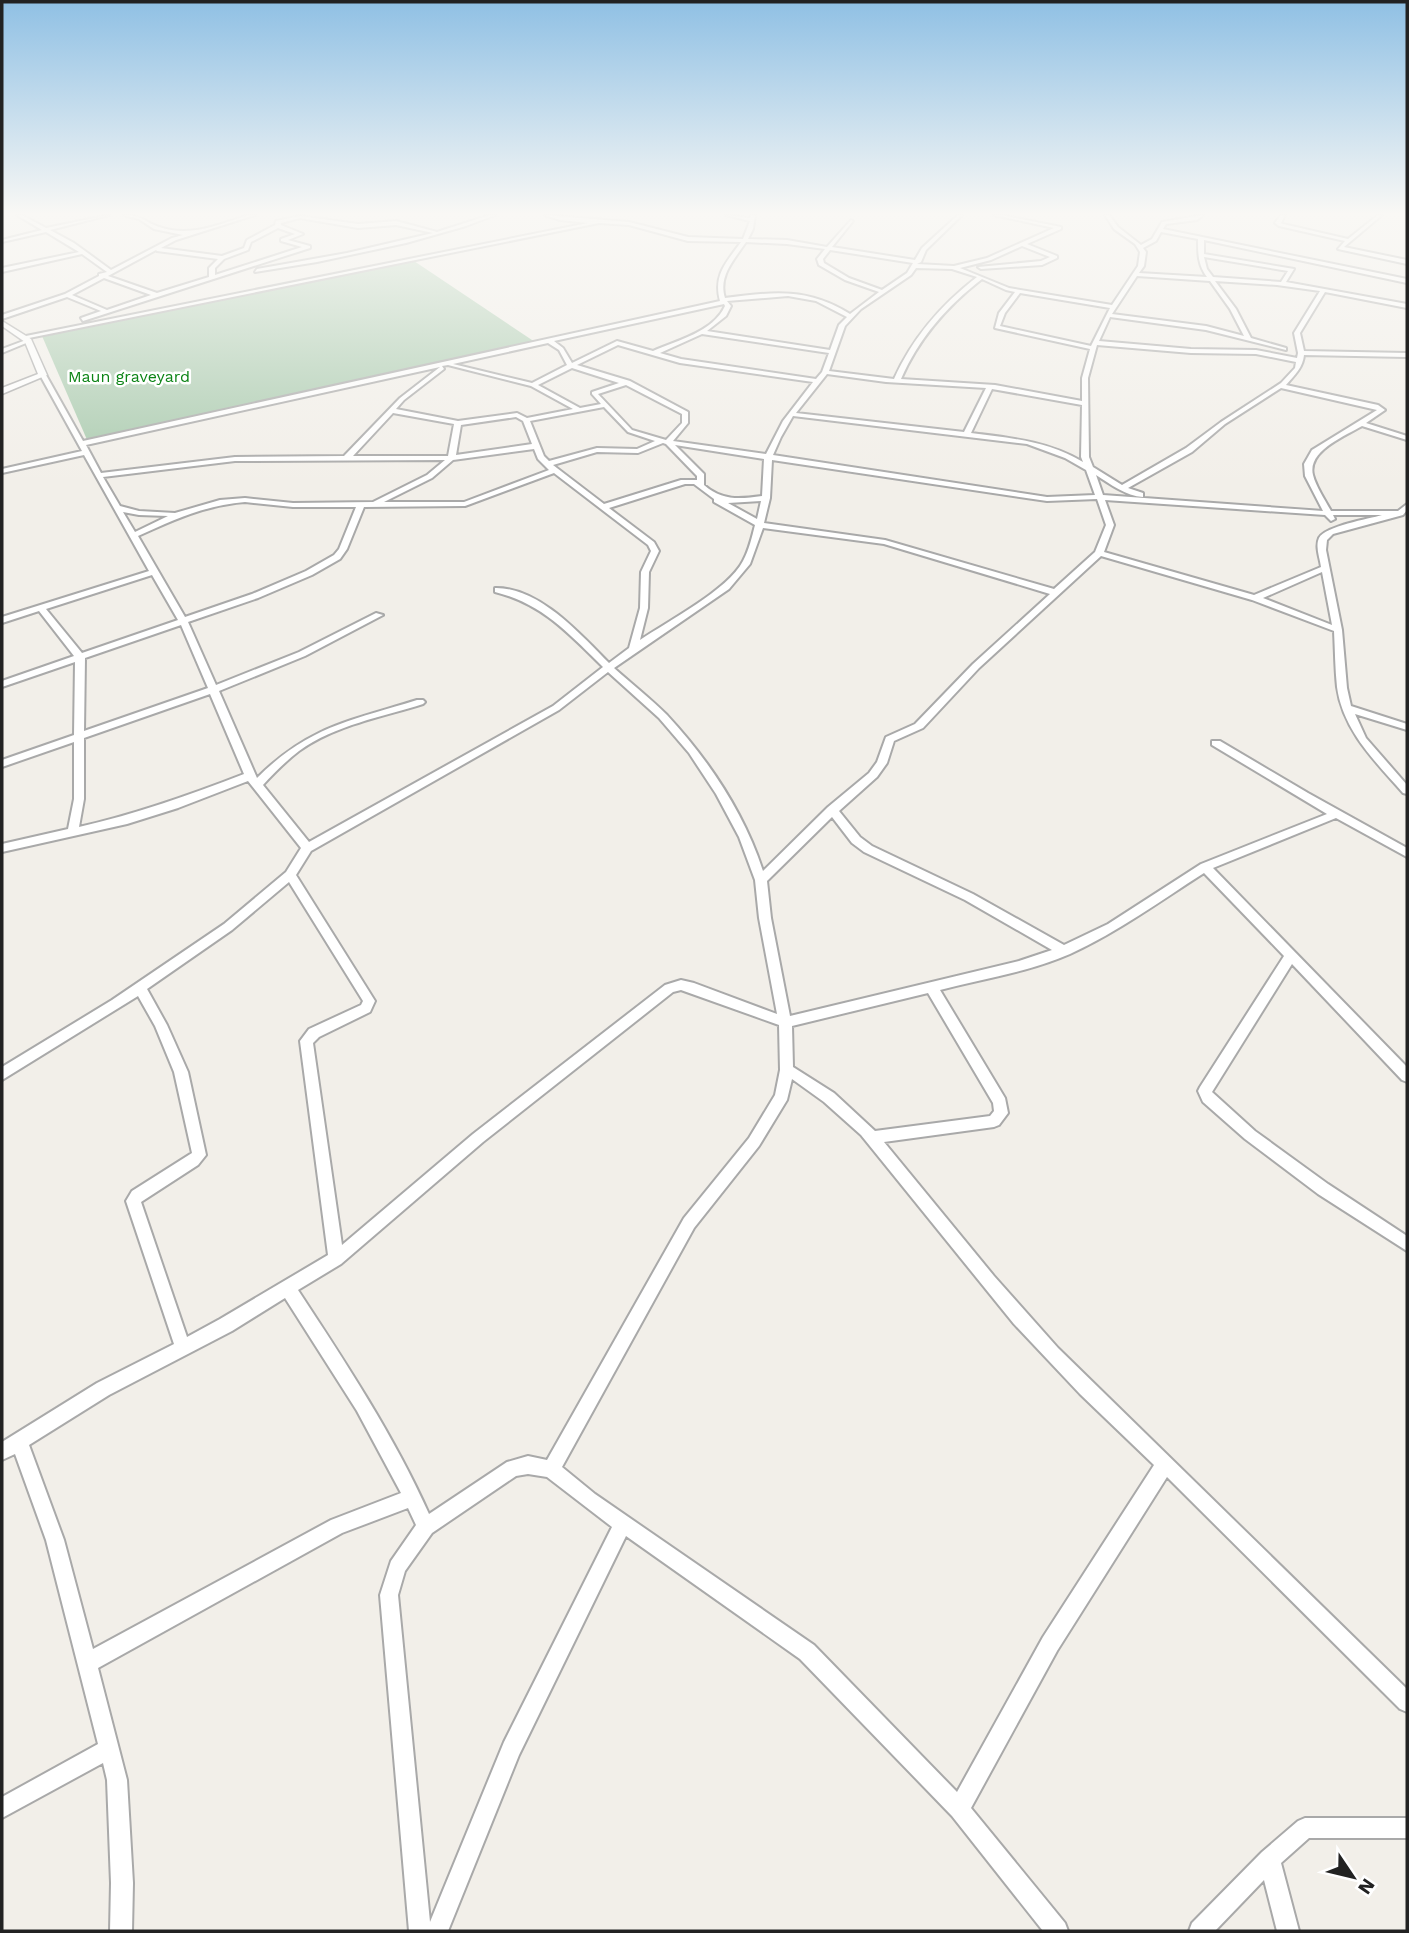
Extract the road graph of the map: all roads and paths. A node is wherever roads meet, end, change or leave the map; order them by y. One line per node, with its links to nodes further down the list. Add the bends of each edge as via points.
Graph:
1 (36, 305): 18 (street)
2 (91, 305): 15 (street)
3 (123, 305): 15 (street)
4 (179, 305): 20 (street)
5 (705, 305): 24 (street)
6 (727, 305): 21 (street, via 722,319)
7 (832, 305): 17 (street)
8 (863, 305): 17 (street)
9 (948, 305): 35 (street, via 910,349)
10 (1008, 305): 25 (street, via 997,327)
11 (1082, 305): 16 (street)
12 (1114, 305): 16 (street)
13 (1230, 305): 23 (street)
14 (1314, 305): 30 (street, via 1297,333)
15 (105, 311): 20 (street)
16 (1110, 311): 23 (street); 25 (street)
17 (849, 316): 27 (street)
18 (2, 317)
19 (2, 323): 22 (street)
20 (49, 331): 22 (street)
21 (700, 332): 27 (street); 28 (street)
22 (26, 339): 26 (street); 34 (street)
23 (1248, 340): 30 (street)
24 (550, 341): 31 (street); 32 (street)
25 (1094, 346): 30 (street); 42 (street, via 1085,378)
26 (2, 351)
27 (833, 352): 33 (street)
28 (653, 354): 32 (street, via 617,343); 36 (street)
29 (1407, 355): 30 (street)
30 (1301, 357): 39 (street)
31 (447, 365): 38 (street); 45 (street); 54 (street)
32 (570, 365): 37 (street); 38 (street)
33 (825, 372): 35 (street); 36 (street)
34 (43, 375): 41 (street); 54 (street)
35 (897, 380): 40 (street)
36 (820, 381): 46 (street)
37 (628, 382): 43 (street, via 594,393); 52 (street, via 686,413 685,423)
38 (533, 385): 44 (street)
39 (1281, 386): 49 (street, via 1381,408); 64 (street, via 1189,450)
40 (990, 387): 42 (street); 50 (street)
41 (2, 391)
42 (1086, 404): 59 (street)
43 (606, 405): 44 (street); 52 (street, via 630,431)
44 (579, 410): 47 (street)
45 (393, 411): 48 (street); 57 (street)
46 (791, 414): 50 (street); 56 (street)
47 (526, 420): 48 (street, via 517,415); 53 (street)
48 (458, 423): 55 (street)
49 (1363, 425): 51 (street); 74 (street, via 1320,448 1308,464)
50 (967, 434): 59 (street, via 1041,445)
51 (1407, 438)
52 (665, 441): 56 (street); 58 (street, via 638,451 597,450); 63 (street, via 701,476)
53 (536, 446): 55 (street); 58 (street)
54 (84, 448): 61 (street); 62 (street)
55 (451, 458): 57 (street); 69 (street, via 416,483)
56 (768, 458): 65 (street, via 1014,496); 66 (street)
57 (346, 459): 62 (street, via 235,459)
58 (548, 464): 60 (street)
59 (1088, 467): 64 (street); 65 (street)
60 (555, 470): 69 (street, via 465,504); 71 (street)
61 (2, 471)
62 (100, 475): 72 (street)
63 (700, 486): 67 (street); 71 (street, via 696,482 673,484)
64 (1122, 488): 68 (street)
65 (1100, 497): 68 (street); 79 (street, via 1110,525)
66 (766, 498): 67 (street); 76 (street)
67 (717, 500): 76 (street)
68 (1153, 500): 74 (street)
69 (373, 504): 70 (street)
70 (361, 505): 75 (street, via 234,500); 88 (street, via 344,549 326,565)
71 (603, 507): 90 (street, via 655,551 645,572 644,608)
72 (117, 509): 75 (street); 78 (street)
73 (1403, 510): 74 (street); 77 (street)
74 (1327, 513): 77 (street)
75 (179, 514): 78 (street)
76 (761, 525): 83 (street, via 885,542); 90 (street, via 746,564 726,587)
77 (1339, 530): 80 (street, via 1323,539)
78 (134, 535): 81 (street)
79 (1099, 553): 83 (street); 84 (street)
80 (1325, 568): 84 (street); 89 (street)
81 (154, 572): 85 (street); 88 (street)
82 (498, 590): 92 (street, via 551,612)
83 (1054, 592): 103 (street, via 919,726 890,739 882,764)
84 (1255, 598): 89 (street)
85 (41, 608): 87 (street); 91 (street)
86 (379, 615): 94 (street, via 302,654)
87 (2, 620)
88 (183, 621): 91 (street); 94 (street)
89 (1338, 630): 96 (street)
90 (633, 649): 92 (street)
91 (80, 657): 93 (street); 98 (street)
92 (608, 667): 107 (street, via 556,708); 111 (street, via 688,746 742,830)
93 (2, 684)
94 (215, 689): 98 (street); 101 (street)
95 (420, 702): 101 (street, via 313,737)
96 (1348, 708): 97 (street); 102 (street, via 1362,739)
97 (1407, 727)
98 (79, 736): 100 (street); 105 (street, via 79,799)
99 (1216, 743): 104 (street)
100 (2, 764)
101 (254, 780): 105 (street); 107 (street)
102 (1407, 791)
103 (832, 810): 111 (street); 112 (street, via 867,849 977,901)
104 (1338, 814): 108 (street); 109 (street)
105 (73, 832): 106 (street)
106 (2, 848)
107 (307, 848): 110 (street)
108 (1407, 852)
109 (1205, 867): 112 (street, via 1112,927); 113 (street)
110 (290, 875): 114 (street, via 228,927); 122 (street, via 369,1001 366,1008 313,1033 306,1041)
111 (761, 880): 116 (street)
112 (1064, 951): 115 (street)
113 (1291, 955): 119 (street); 121 (street, via 1205,1091 1250,1135)
114 (140, 988): 118 (street); 124 (street, via 181,1072 199,1155 133,1201)
115 (932, 988): 116 (street); 120 (street, via 1000,1102 1001,1113 994,1121)
116 (785, 1022): 117 (street); 122 (street, via 694,988 669,988 478,1138)
117 (787, 1070): 120 (street, via 817,1086); 128 (street, via 782,1096 754,1142 689,1223)
118 (2, 1074)
119 (1407, 1076)
120 (872, 1138): 127 (street, via 1078,1384)
121 (1407, 1244)
122 (336, 1259): 123 (street)
123 (289, 1290): 124 (street); 129 (street)
124 (183, 1348): 125 (street, via 103,1389)
125 (19, 1441): 126 (street); 132 (street, via 55,1540)
126 (2, 1452)
127 (1165, 1464): 133 (street); 136 (street, via 1050,1644)
128 (551, 1469): 130 (street); 131 (street, via 513,1468)
129 (414, 1497): 131 (street); 132 (street, via 337,1526)
130 (623, 1523): 136 (street, via 807,1652); 141 (street, via 511,1749)
131 (426, 1527): 140 (street, via 397,1567 389,1595)
132 (88, 1663): 134 (street)
133 (1407, 1702)
134 (110, 1748): 135 (street); 139 (street, via 121,1833)
135 (2, 1808)
136 (958, 1809): 142 (street)
137 (1407, 1828): 138 (street, via 1305,1828)
138 (1269, 1859): 143 (street); 144 (street)
139 (121, 1931)
140 (419, 1931)
141 (437, 1931)
142 (1057, 1931)
143 (1200, 1931)
144 (1288, 1931)

